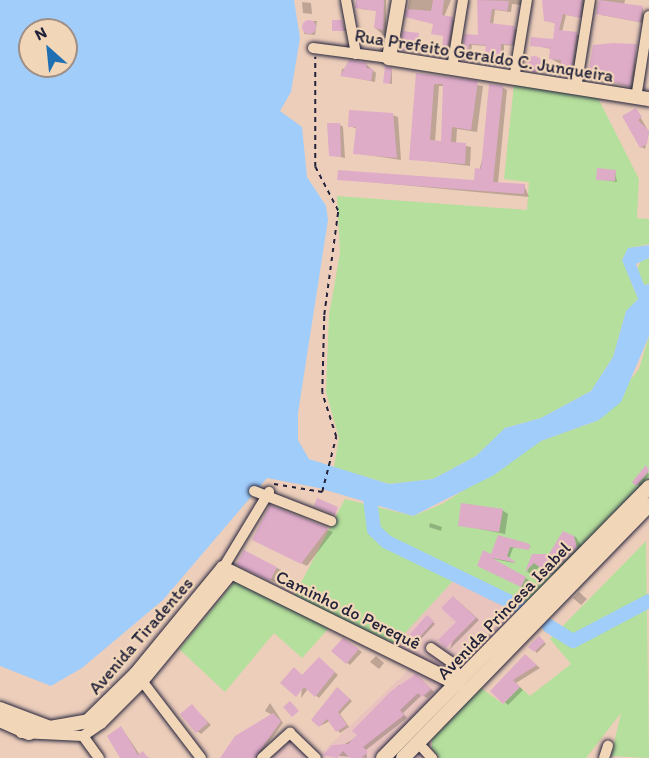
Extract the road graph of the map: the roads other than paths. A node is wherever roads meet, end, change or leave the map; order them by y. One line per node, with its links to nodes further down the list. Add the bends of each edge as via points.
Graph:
1 (346, 0): 8 (street)
2 (399, 0): 9 (main road)
3 (463, 0): 10 (street)
4 (527, 0): 11 (street)
5 (590, 0): 12 (street)
6 (649, 16): 13 (street)
7 (313, 48): 8 (street, Rua Prefeito Geraldo C. Junqueira)
8 (356, 54): 9 (street, Rua Prefeito Geraldo C. Junqueira)
9 (389, 58): 10 (main road, Rua Prefeito Geraldo C. Junqueira)
10 (452, 68): 11 (main road, Rua Prefeito Geraldo C. Junqueira)
11 (514, 79): 12 (main road, Rua Prefeito Geraldo C. Junqueira)
12 (576, 88): 13 (main road, Rua Prefeito Geraldo C. Junqueira)
13 (642, 99)
14 (649, 487): 20 (main road, Avenida Princesa Isabel)
15 (649, 506): 25 (main road, Avenida Princesa Isabel)
16 (331, 521): 17 (street, Avenida Tiradentes, via 263,492)
17 (228, 570): 19 (main road, Avenida Tiradentes); 20 (main road, Caminho do Perequê)
18 (431, 648): 20 (street, via 451,662)
19 (140, 678): 21 (main road, Avenida Tiradentes, via 73,728 50,728); 24 (street, Avenida Tiradentes); 28 (street)
20 (460, 682): 31 (main road, Avenida Princesa Isabel)
21 (0, 709)
22 (0, 721): 23 (main road)
23 (29, 733): 24 (street)
24 (83, 736): 27 (street)
25 (418, 743): 32 (main road, Avenida Princesa Isabel); 33 (street)
26 (608, 746): 34 (street)
27 (99, 758)
28 (201, 758)
29 (262, 758): 30 (street, via 290,733)
30 (316, 758)
31 (383, 758)
32 (403, 758)
33 (432, 758)
34 (604, 758)

